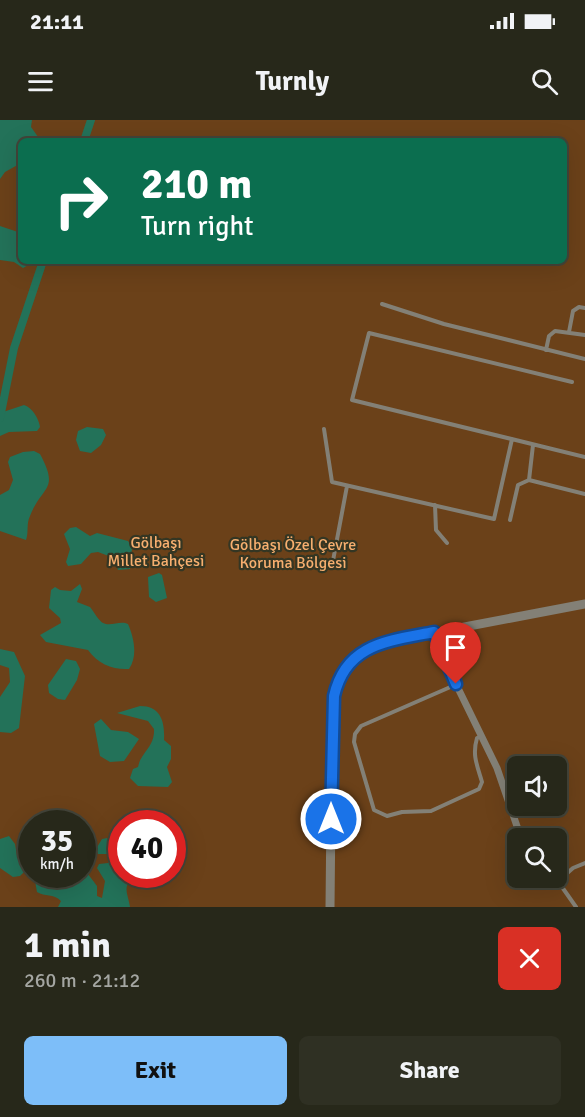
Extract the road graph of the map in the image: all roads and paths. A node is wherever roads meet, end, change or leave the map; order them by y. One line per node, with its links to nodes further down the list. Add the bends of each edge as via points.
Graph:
1 (382, 304): 5 (lane)
2 (585, 308): 3 (lane, via 573,311)
3 (568, 332): 4 (lane); 5 (lane, via 552,333)
4 (585, 335)
5 (546, 350): 6 (lane)
6 (585, 359)
7 (573, 382): 9 (lane, via 369,333 352,400)
8 (324, 429): 13 (lane, via 332,482)
9 (512, 439): 10 (lane); 15 (lane, via 495,519)
10 (533, 444): 11 (lane); 12 (lane)
11 (585, 457)
12 (529, 480): 14 (lane); 16 (lane, via 518,485)
13 (347, 486): 15 (lane); 18 (lane)
14 (585, 494)
15 (435, 505): 17 (lane, via 436,530)
16 (510, 520)
17 (447, 543)
18 (332, 566)
19 (585, 604): 20 (street)
20 (434, 632): 21 (street); 27 (street, via 370,647 352,659 337,681 332,710)
21 (456, 684): 22 (street); 22 (lane, via 357,731 355,746 374,810 387,816 431,811 479,789 482,782 474,748 477,738)
22 (482, 736): 23 (street)
23 (518, 828)
24 (585, 863): 25 (lane)
25 (567, 873)
26 (563, 888): 28 (lane)
27 (330, 907)
28 (576, 907)

